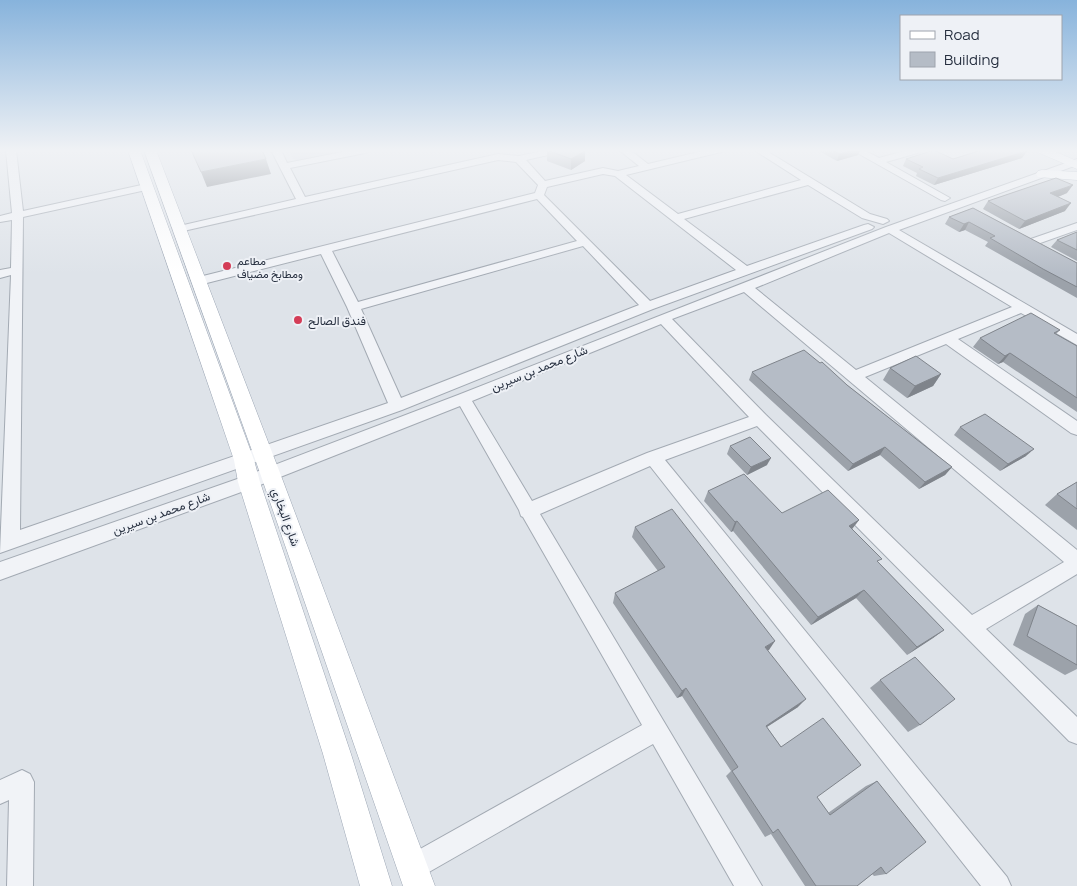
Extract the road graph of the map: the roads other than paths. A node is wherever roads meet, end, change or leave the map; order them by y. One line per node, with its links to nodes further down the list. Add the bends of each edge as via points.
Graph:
1 (12, 191): 19 (street)
2 (126, 191): 19 (street)
3 (148, 191): 48 (main road, شارع البخاري)
4 (165, 191): 24 (main road, شارع البخاري)
5 (297, 191): 16 (street)
6 (341, 191): 16 (street)
7 (536, 191): 26 (street)
8 (542, 191): 25 (street)
9 (641, 191): 20 (street)
10 (773, 191): 20 (street)
11 (827, 191): 22 (street)
12 (934, 191): 15 (street)
13 (968, 191): 15 (street, شارع محمد بن سيرين)
14 (989, 191): 17 (street, شارع محمد بن سيرين)
15 (946, 198): 22 (street, شارع محمد بن سيرين)
16 (302, 201): 24 (street)
17 (960, 204): 18 (street); 22 (street, شارع محمد بن سيرين)
18 (977, 213)
19 (18, 215): 21 (street); 28 (street)
20 (676, 218): 29 (street)
21 (0, 219)
22 (886, 225): 29 (street, شارع محمد بن سيرين); 32 (street, شارع محمد بن سيرين); 35 (street)
23 (1077, 226): 27 (street, via 1025,241)
24 (179, 229): 31 (main road, شارع البخاري)
25 (585, 242): 33 (street); 34 (street)
26 (325, 249): 31 (street); 34 (street)
27 (1045, 252)
28 (17, 270): 30 (street); 38 (street)
29 (745, 271): 33 (street, شارع محمد بن سيرين)
30 (0, 274)
31 (199, 282): 48 (main road, شارع البخاري)
32 (746, 287): 36 (street, شارع محمد بن سيرين); 41 (street)
33 (648, 306): 43 (street, شارع محمد بن سيرين)
34 (354, 307): 43 (street)
35 (1023, 307): 37 (street); 39 (street)
36 (663, 318): 42 (street, شارع محمد بن سيرين); 45 (street)
37 (946, 337): 41 (street); 46 (street)
38 (16, 339): 40 (street); 44 (street)
39 (1077, 340)
40 (0, 343)
41 (854, 376): 52 (street)
42 (463, 399): 48 (street, شارع محمد بن سيرين); 50 (street)
43 (397, 406): 48 (street, شارع محمد بن سيرين)
44 (7, 410): 51 (street)
45 (760, 419): 47 (street); 54 (street)
46 (1077, 429)
47 (653, 458): 50 (street); 62 (street)
48 (259, 462): 49 (main road, شارع البخاري); 51 (street, شارع محمد بن سيرين); 58 (main road, شارع البخاري)
49 (249, 482): 53 (street, شارع محمد بن سيرين); 60 (main road, شارع البخاري)
50 (528, 511): 55 (street)
51 (6, 543)
52 (1077, 562): 54 (street)
53 (0, 571)
54 (970, 627): 56 (street)
55 (656, 730): 58 (street); 61 (street)
56 (1077, 733)
57 (0, 792): 59 (street, via 22,782)
58 (416, 877)
59 (20, 886)
60 (376, 886)
61 (749, 886)
62 (998, 886)

